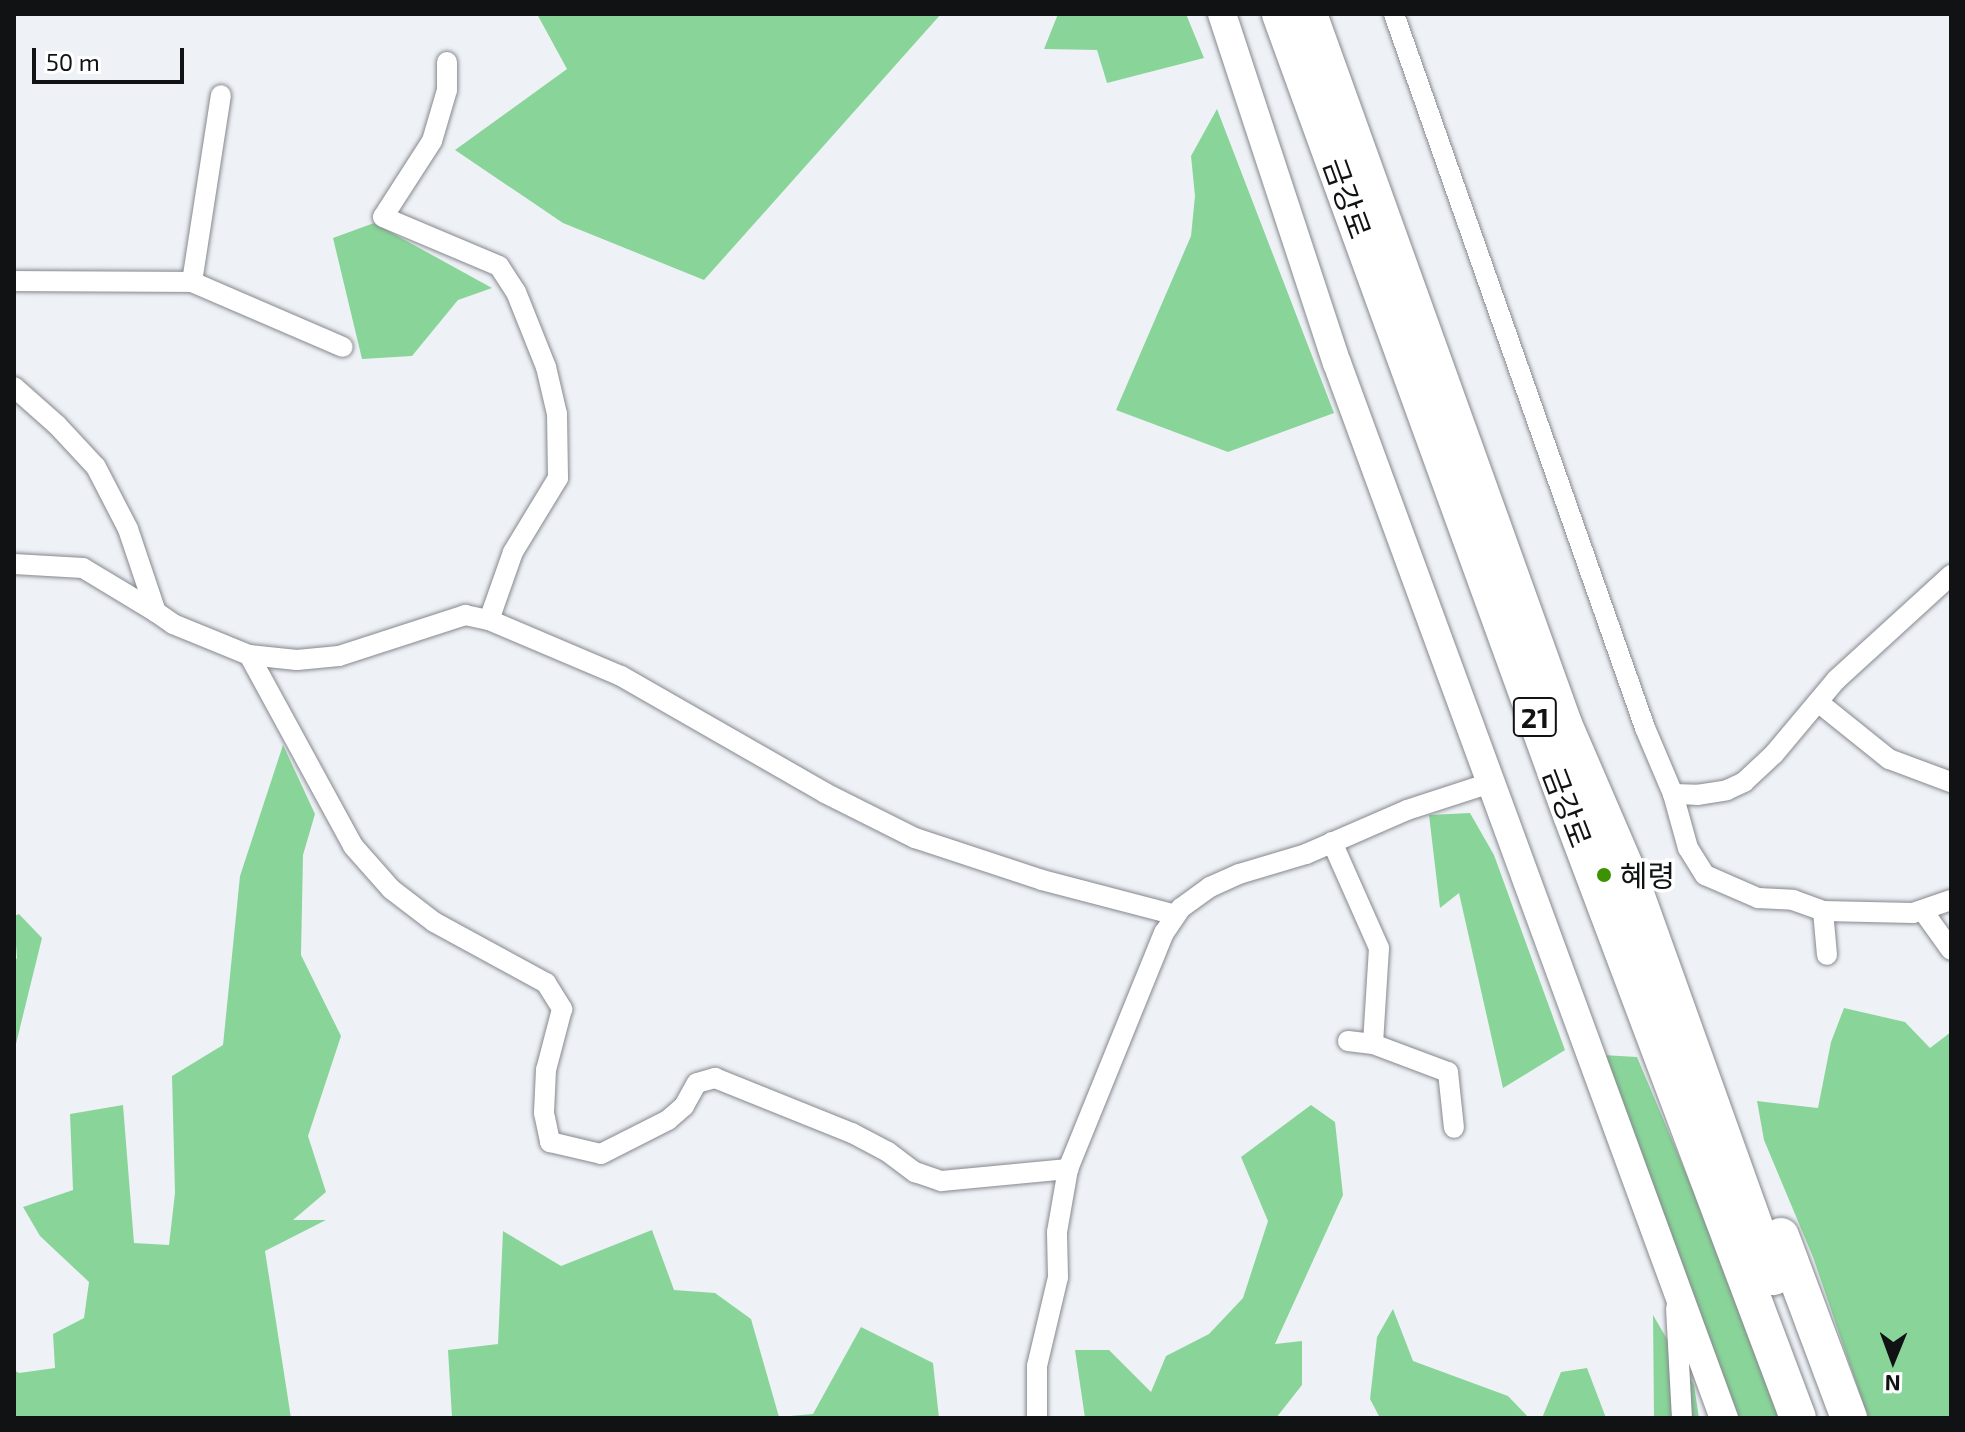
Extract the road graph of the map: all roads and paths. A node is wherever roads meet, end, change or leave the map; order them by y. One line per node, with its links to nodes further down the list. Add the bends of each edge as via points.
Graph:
1 (1222, 14): 18 (street, via 1337,363)
2 (1280, 14): 36 (highway, 금강로 / 21, via 1565,800)
3 (1309, 14): 21 (highway, 금강로 / 21, via 1564,724)
4 (1394, 14): 19 (street, via 1645,728)
5 (447, 62): 14 (street, via 447,90 432,141 383,217 499,266 516,292 541,355 557,414 558,478 513,552)
6 (221, 95): 8 (street)
7 (14, 281): 8 (street)
8 (192, 282): 9 (street)
9 (343, 347)
10 (14, 387): 13 (street, via 96,467 128,529)
11 (14, 564): 13 (street, via 83,568)
12 (1951, 575): 16 (street)
13 (156, 612): 15 (street)
14 (489, 620): 15 (street, via 465,615 339,656 297,660); 25 (street, via 621,676 825,793 915,838 1042,880)
15 (249, 655): 31 (street, via 353,846 391,889 434,922 546,983 562,1009 546,1070 544,1113 550,1142 601,1154 668,1120 697,1083 715,1078 852,1133 915,1172 941,1181)
16 (1818, 702): 17 (street, via 1889,759); 19 (street, via 1744,782 1727,790)
17 (1951, 782)
18 (1490, 783): 20 (street); 32 (street)
19 (1673, 794): 23 (street, via 1688,848 1705,875 1758,898 1793,900)
20 (1332, 842): 25 (street, via 1210,887); 29 (street, via 1379,948)
21 (1630, 877): 37 (highway, 금강로 / 21); 38 (highway, via 1680,967)
22 (1951, 900): 24 (street)
23 (1823, 911): 24 (street); 27 (street)
24 (1923, 911): 26 (street)
25 (1176, 915): 31 (street)
26 (1951, 950)
27 (1827, 955)
28 (1348, 1041): 29 (street)
29 (1373, 1044): 30 (street, via 1448,1072)
30 (1454, 1128)
31 (1068, 1169): 33 (street, via 1057,1232 1058,1277 1037,1366)
32 (1675, 1284): 34 (street); 35 (street)
33 (1037, 1418)
34 (1682, 1418)
35 (1724, 1418)
36 (1798, 1418)
37 (1823, 1418)
38 (1849, 1418)

